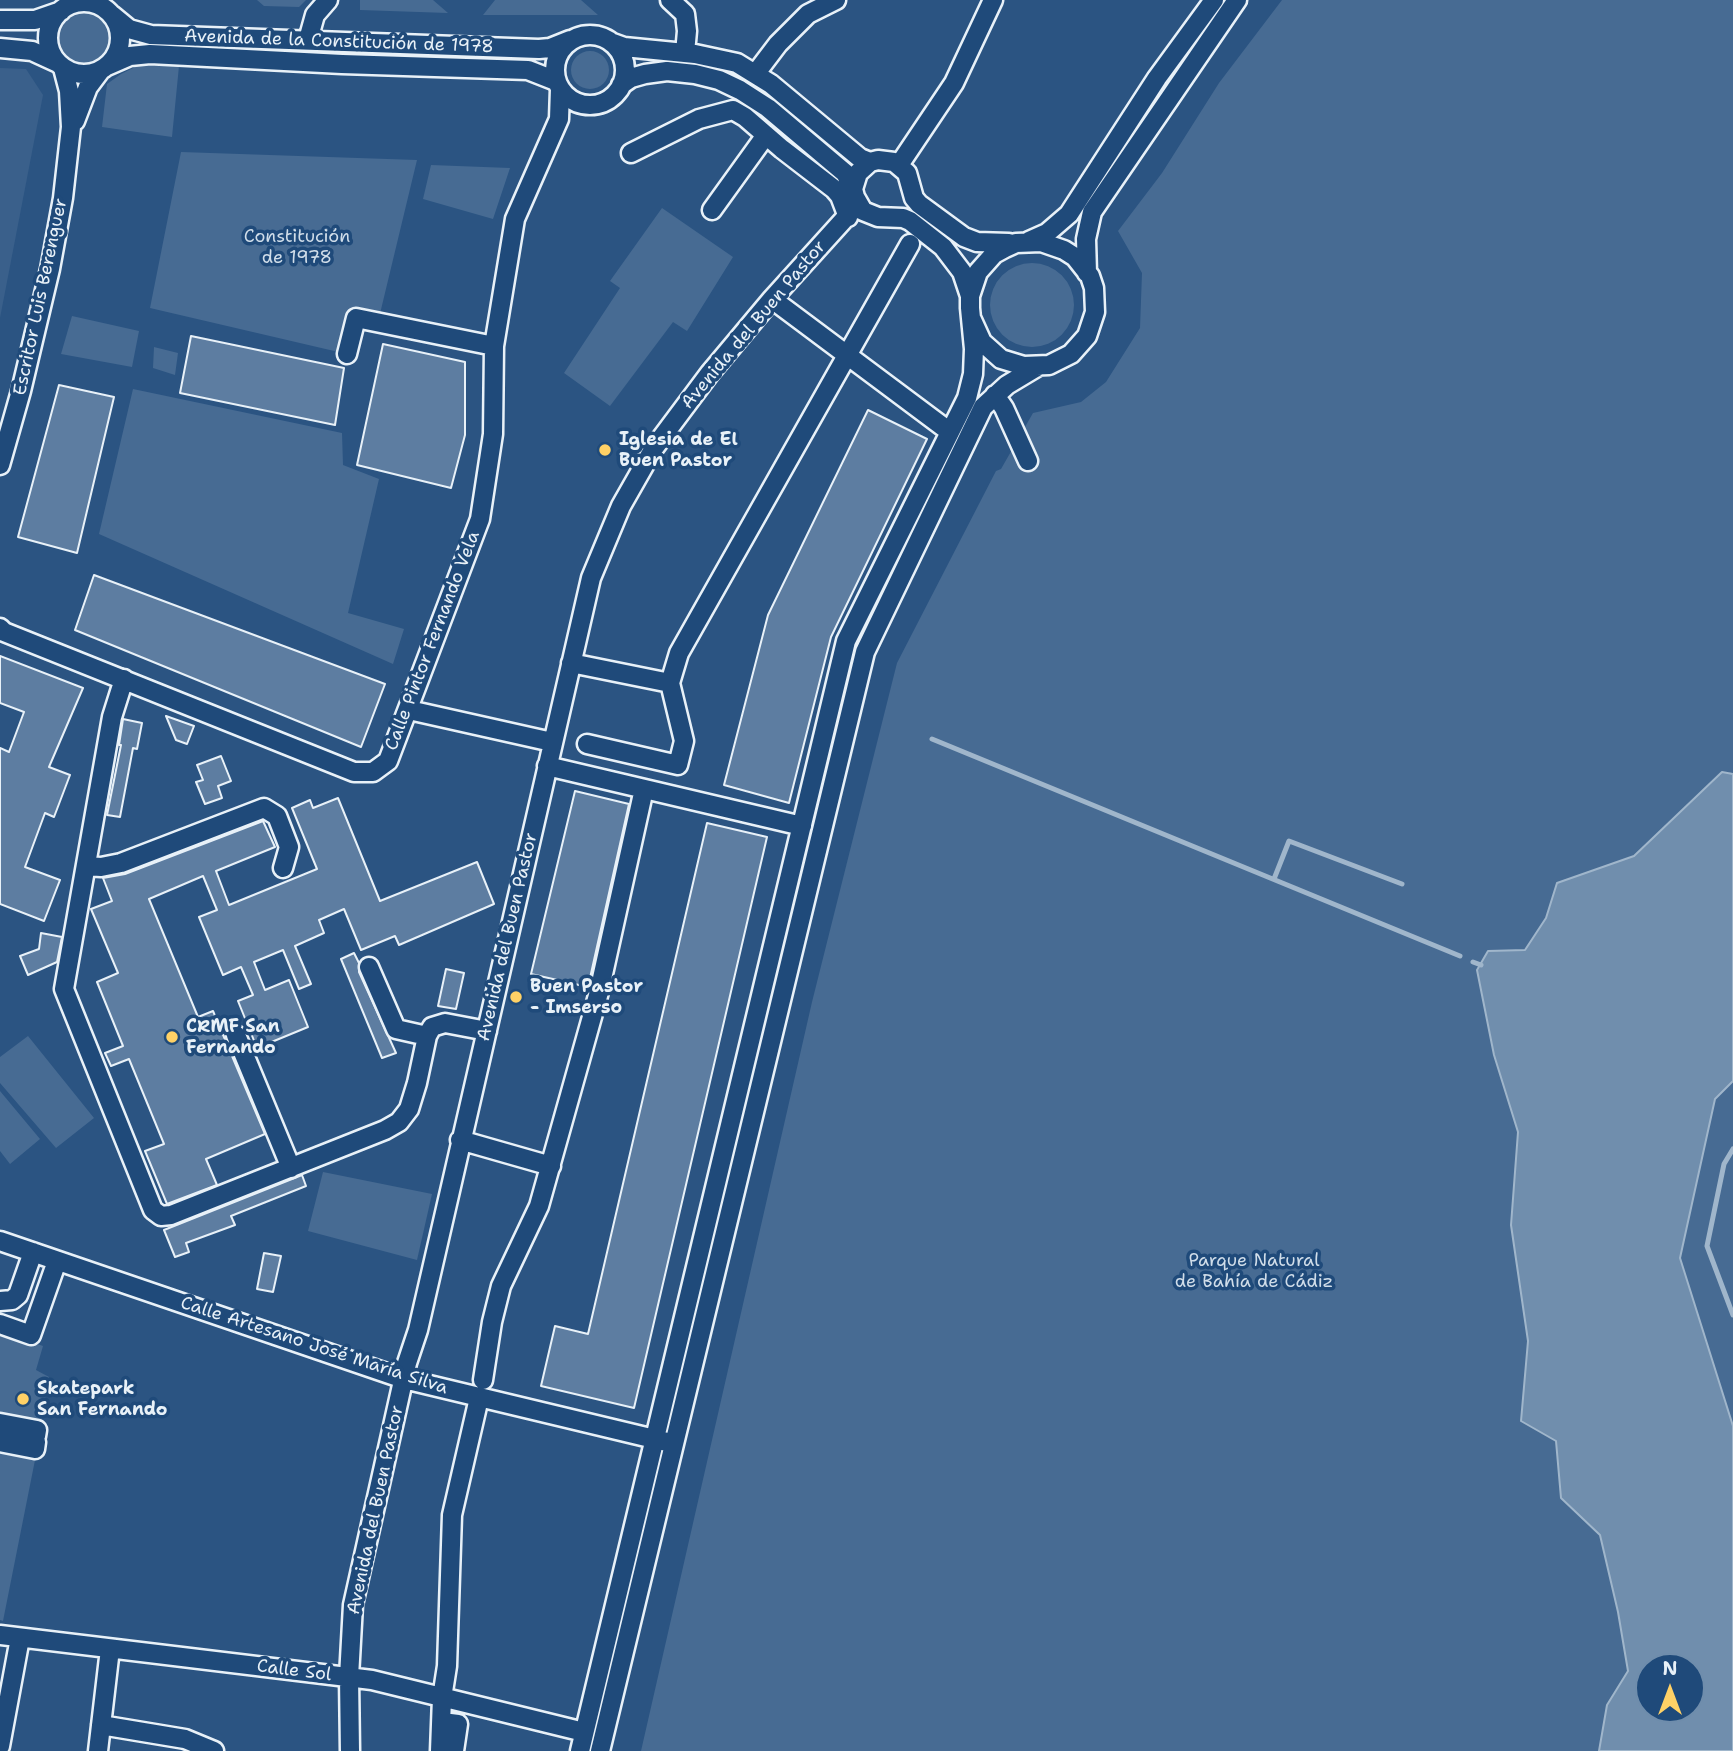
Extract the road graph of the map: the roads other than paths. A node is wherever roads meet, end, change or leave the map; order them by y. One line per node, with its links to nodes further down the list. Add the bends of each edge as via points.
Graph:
1 (328, 0): 10 (street, via 315,15)
2 (670, 0): 14 (street, via 685,13)
3 (836, 0): 17 (street, via 808,14)
4 (993, 0): 26 (street, via 954,83)
5 (1214, 0): 31 (street, via 1069,214 1046,233)
6 (1237, 0): 33 (street, via 1092,212 1086,239)
7 (67, 5): 8 (street, via 87,2); 9 (street, via 36,20); 15 (street, via 48,35 51,54)
8 (106, 8): 10 (street, Avenida de la Constitución de 1978, via 129,29 151,35); 16 (street, via 120,32 120,41)
9 (0, 20)
10 (308, 40): 11 (street, Avenida de la Constitución de 1978, via 539,49)
11 (570, 40): 12 (street, via 588,35); 18 (street, via 555,62)
12 (613, 43): 14 (street); 19 (street, via 625,67)
13 (0, 48): 15 (street, via 32,51)
14 (685, 53): 17 (street, via 737,64)
15 (60, 65): 16 (street, via 81,74); 22 (street, Escritor Luis Berenguer, via 69,91)
16 (104, 69): 18 (street, Avenida de la Constitución de 1978, via 130,56 150,54 528,70); 22 (street, Escritor Luis Berenguer, via 88,87)
17 (756, 73): 25 (street)
18 (558, 85): 20 (street, via 574,101); 21 (street, Calle Pintor Fernando Vela)
19 (621, 85): 20 (street, via 609,99); 28 (street, via 631,78 667,71 719,80 740,90 845,173)
20 (592, 104): 21 (street)
21 (559, 119): 37 (street, Calle Pintor Fernando Vela, via 515,219)
22 (71, 127): 44 (street, Escritor Luis Berenguer, via 50,269)
23 (766, 135): 24 (street, via 733,110 699,119); 28 (street); 29 (street)
24 (631, 153)
25 (870, 162): 26 (street, via 886,160); 28 (street, via 858,173)
26 (899, 165): 27 (street)
27 (912, 188): 30 (street, via 901,211); 31 (street, via 919,204 964,237 977,243)
28 (853, 203): 30 (street, via 870,215); 35 (street, Avenida del Buen Pastor)
29 (712, 210)
30 (886, 217): 34 (street, via 903,218 943,247 962,272)
31 (1023, 242): 33 (street, via 1053,244 1074,257); 34 (street, via 985,262)
32 (909, 244): 39 (street)
33 (1087, 273): 40 (street, via 1096,300 1093,324 1071,354)
34 (970, 296): 36 (street)
35 (772, 299): 39 (street); 46 (street, Avenida del Buen Pastor, via 654,449 621,506 591,579)
36 (972, 320): 40 (street, via 982,342 1001,359); 42 (street, via 973,374)
37 (494, 346): 38 (street, via 356,318); 49 (street, Calle Pintor Fernando Vela, via 493,435 480,519)
38 (346, 354)
39 (847, 355): 42 (street); 48 (street, via 679,653)
40 (1037, 367): 41 (street)
41 (995, 395): 43 (street); 76 (street, via 983,407 865,652)
42 (950, 432): 54 (street, via 846,641)
43 (1028, 461)
44 (0, 465)
45 (1, 631): 47 (street, Calle Pintor Fernando Vela)
46 (571, 663): 48 (street); 50 (street, Avenida del Buen Pastor)
47 (124, 678): 49 (street, Calle Pintor Fernando Vela, via 363,774 388,761); 55 (street, via 112,718)
48 (670, 683): 51 (street, via 684,741 678,765)
49 (409, 710): 50 (street)
50 (552, 742): 52 (street, Avenida del Buen Pastor)
51 (587, 744)
52 (547, 766): 53 (street); 58 (street, Avenida del Buen Pastor)
53 (645, 789): 54 (street); 62 (street, via 599,992)
54 (803, 826): 74 (street)
55 (86, 866): 56 (street, via 121,863 264,808 277,816 289,847); 63 (street, via 64,989 153,1210 161,1216 171,1215)
56 (283, 868)
57 (369, 967): 60 (street, via 396,1029)
58 (487, 1031): 60 (street, via 440,1023); 61 (street, Avenida del Buen Pastor)
59 (236, 1035): 63 (street)
60 (427, 1035): 63 (street, via 409,1109 399,1122)
61 (460, 1140): 62 (street); 69 (street, Avenida del Buen Pastor)
62 (551, 1166): 70 (street, via 539,1206 501,1286)
63 (291, 1168)
64 (0, 1241): 65 (street, Calle Artesano José María Silva)
65 (33, 1252): 66 (street, Calle Artesano José María Silva); 67 (street, via 18,1295)
66 (57, 1261): 68 (street, via 31,1335); 69 (street, Calle Artesano José María Silva)
67 (0, 1301)
68 (0, 1324)
69 (404, 1379): 70 (street, Calle Artesano José María Silva); 80 (street, Avenida del Buen Pastor, via 353,1605)
70 (481, 1389): 74 (street, Calle Artesano José María Silva); 81 (street, via 452,1515)
71 (0, 1423): 72 (street, via 37,1430 36,1437)
72 (0, 1429)
73 (0, 1436): 75 (street, via 36,1442 35,1448)
74 (656, 1439): 76 (street, Calle Artesano José María Silva); 84 (street)
75 (0, 1442)
76 (674, 1443): 92 (street)
77 (0, 1634): 78 (street, Calle Sol)
78 (20, 1638): 79 (street, Calle Sol); 85 (street)
79 (110, 1649): 80 (street, Calle Sol); 83 (street)
80 (349, 1677): 81 (street, Calle Sol); 88 (street, Avenida del Buen Pastor)
81 (442, 1699): 82 (street); 84 (street, Calle Sol)
82 (442, 1722): 89 (street); 90 (street, via 458,1724)
83 (101, 1725): 86 (street); 87 (street, via 185,1739)
84 (584, 1732): 91 (street)
85 (0, 1746)
86 (98, 1751)
87 (214, 1751)
88 (350, 1751)
89 (440, 1751)
90 (454, 1751)
91 (580, 1751)
92 (600, 1751)

